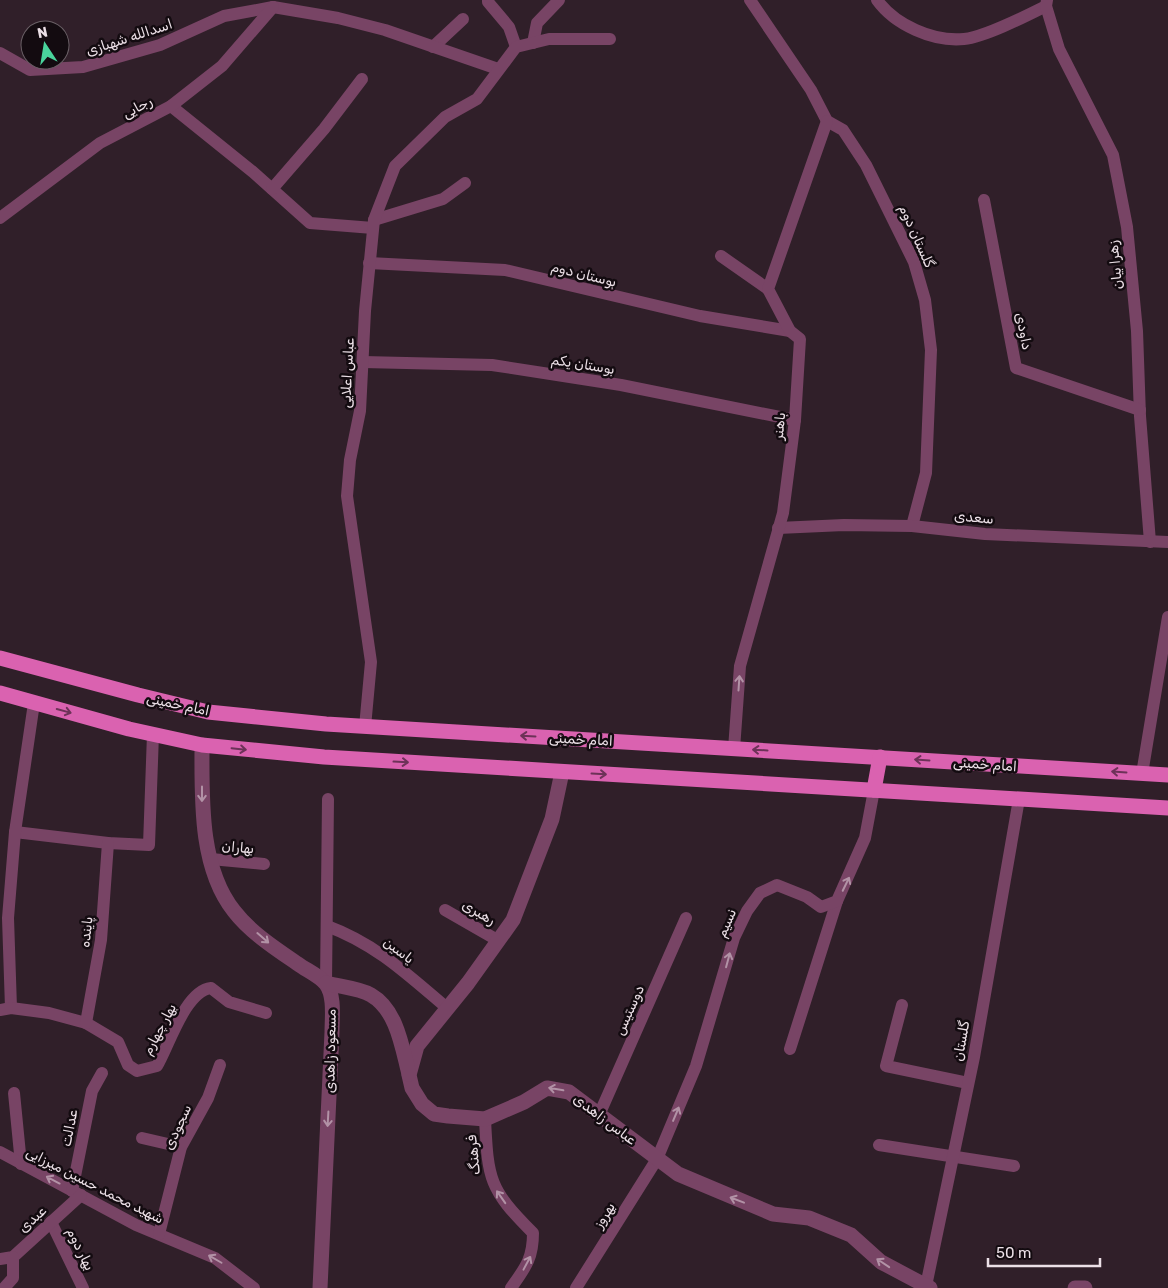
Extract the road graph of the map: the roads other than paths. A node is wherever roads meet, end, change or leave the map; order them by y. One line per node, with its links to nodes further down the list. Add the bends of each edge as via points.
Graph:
1 (488, 0): 12 (street, via 509,27)
2 (559, 0): 10 (street, via 537,24)
3 (750, 0): 17 (street, گلستان دوم, via 811,90)
4 (877, 0): 5 (street, via 884,9 920,34 964,39 1014,22)
5 (1046, 3): 28 (street, زهرا بیان, via 1059,49 1113,155 1127,227 1137,331)
6 (249, 6): 7 (street, اسدالله شهبازی); 13 (street, اسدالله شهبازی, via 160,45 83,67 30,70)
7 (273, 7): 11 (street, اسدالله شهبازی, via 338,18); 16 (street, رجایی, via 222,66)
8 (463, 19): 11 (street)
9 (610, 39): 10 (street)
10 (533, 42): 12 (street)
11 (433, 47): 14 (street, اسدالله شهبازی)
12 (516, 47): 14 (street, عباس اعلایی)
13 (0, 53)
14 (498, 69): 22 (street, عباس اعلایی, via 476,99 445,117 395,166)
15 (362, 79): 19 (street)
16 (171, 106): 19 (street); 21 (street, رجایی, via 100,143)
17 (827, 121): 25 (street); 30 (street, گلستان دوم, via 843,130 866,165 914,262 925,300 931,350 930,404 926,473)
18 (464, 183): 22 (street, via 443,199)
19 (272, 189): 22 (street, via 310,223)
20 (984, 200): 28 (street, داودی, via 1016,368)
21 (0, 218)
22 (373, 224): 24 (street, عباس اعلایی)
23 (721, 256): 25 (street)
24 (369, 263): 26 (street, بوستان دوم, via 505,270 700,316); 27 (street, عباس اعلایی)
25 (768, 289): 26 (street, باهنر)
26 (790, 331): 29 (street, باهنر, via 800,339)
27 (363, 362): 29 (street, بوستان یکم, via 492,365 621,385); 38 (street, عباس اعلایی, via 360,411 347,496 371,662)
28 (1140, 410): 32 (street, زهرا بیان)
29 (795, 420): 31 (street, باهنر, via 783,513)
30 (912, 526): 31 (street, سعدی); 32 (street, سعدی, via 986,534)
31 (778, 528): 41 (street, باهنر, one-way to 31, via 740,666)
32 (1150, 542): 33 (street, سعدی)
33 (1168, 542)
34 (1168, 617): 44 (street)
35 (0, 658): 38 (highway, امام خمینی, via 208,712)
36 (0, 693): 37 (highway)
37 (34, 703): 39 (highway, one-way to 39); 50 (street)
38 (365, 726): 41 (highway, امام خمینی, one-way to 38)
39 (153, 734): 40 (highway); 51 (street, via 149,845)
40 (202, 745): 43 (highway, one-way to 43, via 324,757); 52 (street, one-way to 52, via 202,805)
41 (734, 749): 42 (highway, امام خمینی, one-way to 41)
42 (880, 757): 44 (highway, امام خمینی, one-way to 42); 46 (highway)
43 (562, 772): 46 (highway, one-way to 46); 58 (street, via 552,819 513,920)
44 (1142, 774): 45 (highway, امام خمینی)
45 (1168, 776)
46 (874, 790): 48 (highway); 54 (street, one-way to 46, via 865,838)
47 (328, 799): 57 (street)
48 (1019, 799): 49 (highway); 69 (street, گلستان)
49 (1168, 808)
50 (15, 832): 51 (street); 62 (street)
51 (108, 843): 64 (street, پاینده, via 101,940)
52 (210, 860): 53 (street, بهاران); 59 (street, one-way to 59, via 233,910 264,940)
53 (264, 864)
54 (837, 901): 65 (street); 78 (street, نسیم, one-way to 54, via 696,1066 734,938 747,911 760,893 777,886 807,897 821,907)
55 (445, 910): 58 (street, رهبری)
56 (686, 918): 71 (street, دوستیس)
57 (327, 926): 59 (street); 61 (street, یاسین, via 353,936 381,953)
58 (499, 941): 61 (street)
59 (326, 984): 68 (street, عباس زاهدی, via 370,994 382,1004 391,1017); 89 (street, مسعود زاهدی, one-way to 89, via 331,998 332,1032)
60 (902, 1005): 69 (street, via 886,1066)
61 (446, 1008): 68 (street, via 416,1046)
62 (5, 1009): 64 (street, بهار چهارم, via 48,1013)
63 (266, 1012): 64 (street, بهار چهارم, via 229,1002 211,988 204,988 174,1026 168,1048 156,1066 137,1071 128,1065 118,1042)
64 (86, 1023)
65 (790, 1049)
66 (220, 1064): 75 (street, سجودی, via 208,1098)
67 (102, 1073): 81 (street, عدالت, via 92,1091)
68 (409, 1075): 72 (street, عباس زاهدی, via 412,1088 422,1104 434,1114)
69 (968, 1083): 77 (street, گلستان)
70 (14, 1093): 79 (street)
71 (599, 1115): 72 (street, عباس زاهدی, one-way to 72, via 569,1092 547,1088); 78 (street, عباس زاهدی)
72 (485, 1119): 90 (street, فرهنگ, one-way to 72, via 530,1261 533,1234 510,1211 493,1187 487,1166)
73 (142, 1138): 75 (street)
74 (879, 1145): 77 (street)
75 (181, 1147): 83 (street, سجودی)
76 (0, 1152): 79 (street, شهید محمد حسین میرزایی)
77 (953, 1156): 80 (street); 85 (street, گلستان)
78 (657, 1158): 85 (street, عباس زاهدی, one-way to 78, via 881,1262 851,1235 809,1218 773,1214 730,1197 678,1174); 91 (street, بهروز)
79 (21, 1164): 81 (street, شهید محمد حسین میرزایی, one-way to 79)
80 (1014, 1166)
81 (77, 1193): 82 (street, عبدی); 83 (street, شهید محمد حسین میرزایی, via 136,1226)
82 (51, 1222): 84 (street, عبدی); 87 (street, بهار دوم)
83 (159, 1234): 88 (street, شهید محمد حسین میرزایی, one-way to 83, via 215,1258)
84 (6, 1258): 86 (street, via 13,1278)
85 (928, 1287)
86 (4, 1288)
87 (83, 1288)
88 (254, 1288)
89 (320, 1288)
90 (511, 1288)
91 (576, 1288)
92 (1075, 1288): 93 (street)
93 (1085, 1288)

